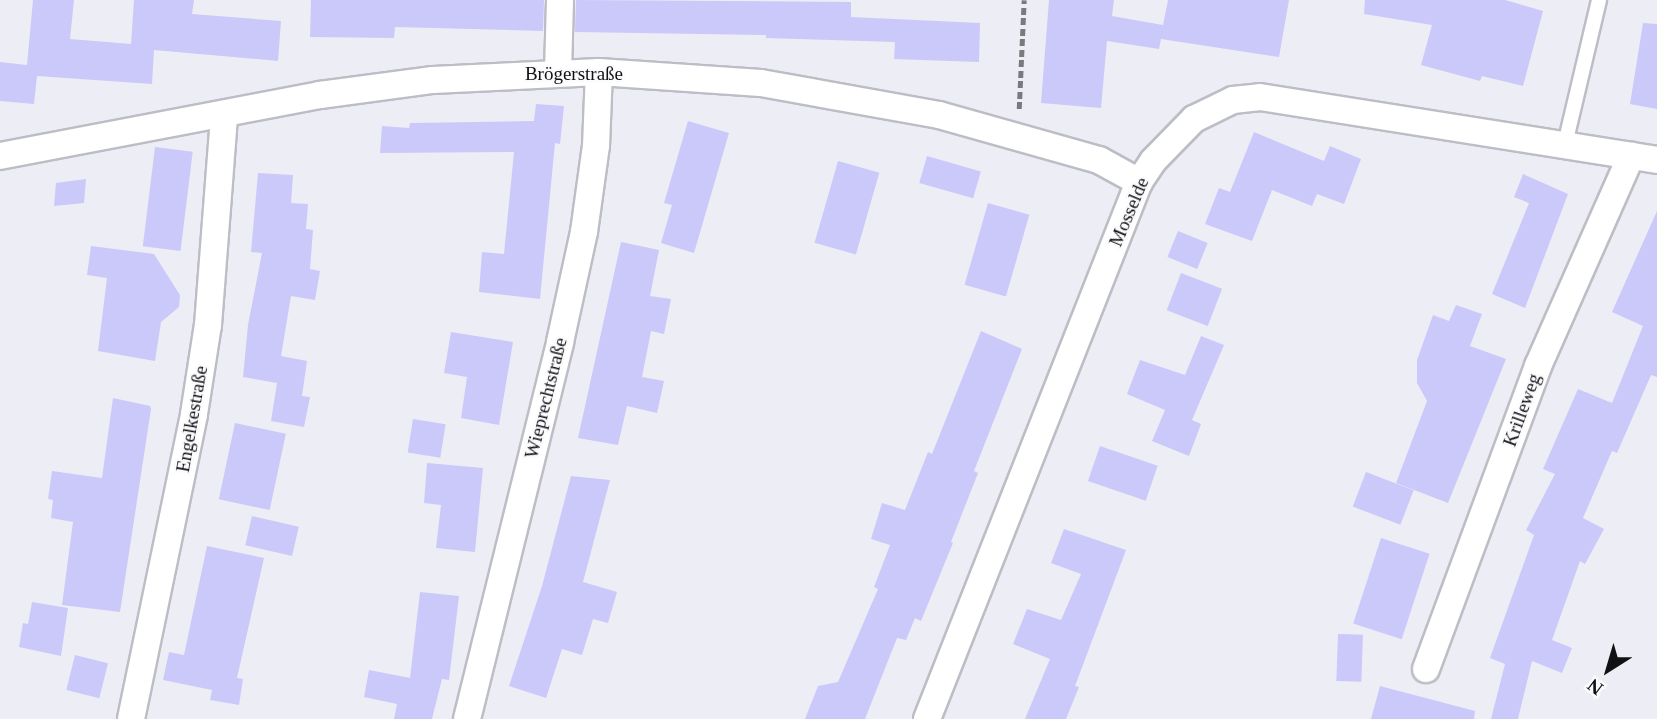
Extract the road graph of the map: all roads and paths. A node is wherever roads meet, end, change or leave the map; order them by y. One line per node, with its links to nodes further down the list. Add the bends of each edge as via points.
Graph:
1 (560, 0): 4 (street)
2 (1024, 0): 7 (path)
3 (1599, 0): 8 (lane)
4 (558, 72): 5 (street, Brögerstraße); 6 (street, Brögerstraße, via 421,81)
5 (599, 72): 7 (street, Brögerstraße, via 814,90); 15 (street, Wieprechtstraße, via 596,146 584,232)
6 (224, 115): 9 (street, Brögerstraße); 14 (street, Engelkestraße, via 208,325)
7 (1018, 134): 12 (street, Brögerstraße, via 1099,160)
8 (1565, 144): 10 (street, Mosselde); 12 (street, Mosselde, via 1261,97 1233,100 1194,120 1159,153)
9 (0, 156)
10 (1631, 156): 11 (street, Mosselde); 13 (street, Krilleweg, via 1538,366)
11 (1657, 160)
12 (1139, 182): 16 (street, Mosselde)
13 (1426, 669)
14 (131, 719)
15 (467, 719)
16 (927, 719)

